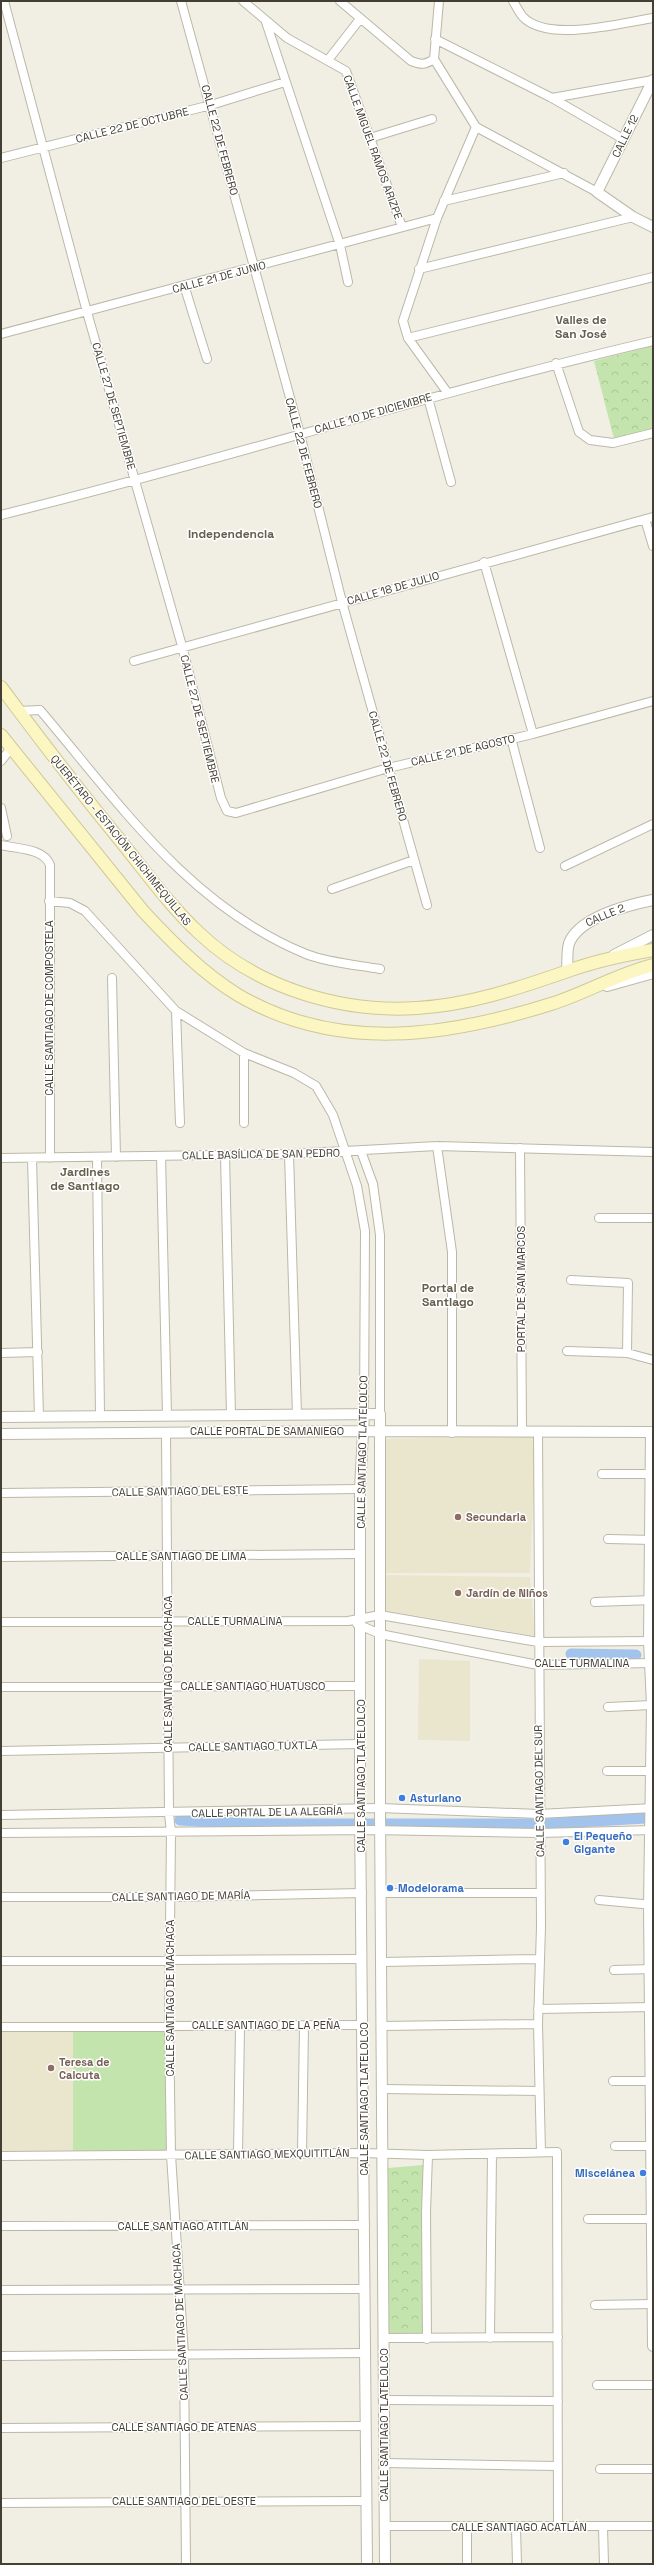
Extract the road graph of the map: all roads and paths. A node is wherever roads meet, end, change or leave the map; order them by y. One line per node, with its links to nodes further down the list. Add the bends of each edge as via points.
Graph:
1 (4, 1): 21 (street, CALLE 27 DE SEPTIEMBRE)
2 (182, 1): 16 (street, CALLE 22 DE FEBRERO)
3 (243, 1): 9 (street, CALLE MIGUEL RAMOS ARIZPE)
4 (340, 1): 8 (street)
5 (513, 1): 7 (street, via 524,17 542,26 563,31)
6 (437, 3): 10 (street)
7 (653, 18)
8 (360, 19): 11 (street, via 412,61 426,64); 12 (street)
9 (266, 22): 12 (street, CALLE MIGUEL RAMOS ARIZPE, via 302,48); 14 (street)
10 (434, 39): 11 (street); 15 (street)
11 (434, 59): 18 (street)
12 (328, 60): 19 (street, CALLE MIGUEL RAMOS ARIZPE, via 346,71)
13 (653, 80): 15 (street); 20 (street, CALLE 12)
14 (285, 82): 16 (street, CALLE 22 DE OCTUBRE); 30 (street)
15 (552, 98): 20 (street)
16 (211, 105): 21 (street, CALLE 22 DE OCTUBRE); 31 (street, CALLE 22 DE FEBRERO)
17 (432, 120): 19 (street)
18 (476, 127): 23 (street); 25 (street)
19 (370, 138): 28 (street, CALLE MIGUEL RAMOS ARIZPE)
20 (623, 139): 24 (street, CALLE 12)
21 (44, 148): 22 (street, CALLE 22 DE OCTUBRE); 36 (street, CALLE 27 DE SEPTIEMBRE)
22 (1, 158)
23 (564, 173): 24 (street); 25 (street)
24 (597, 192): 26 (street)
25 (444, 202): 27 (street)
26 (633, 217): 29 (street); 32 (street)
27 (437, 218): 28 (street, CALLE 21 DE JUNIO); 32 (street)
28 (402, 227): 30 (street, CALLE 21 DE JUNIO)
29 (653, 227)
30 (340, 245): 31 (street, CALLE 21 DE JUNIO); 34 (street)
31 (254, 268): 35 (street, CALLE 21 DE JUNIO); 45 (street, CALLE 22 DE FEBRERO)
32 (419, 269): 38 (street, via 403,321)
33 (653, 277): 38 (street)
34 (348, 282)
35 (184, 286): 36 (street, CALLE 21 DE JUNIO); 40 (street)
36 (87, 312): 37 (street, CALLE 21 DE JUNIO); 46 (street, CALLE 27 DE SEPTIEMBRE)
37 (1, 334)
38 (408, 338): 42 (street)
39 (653, 341): 41 (street, CALLE 10 DE DICIEMBRE)
40 (207, 359)
41 (556, 363): 42 (street, CALLE 10 DE DICIEMBRE); 44 (street, via 579,432 590,440 613,443)
42 (447, 392): 43 (street, CALLE 10 DE DICIEMBRE)
43 (428, 398): 45 (street, CALLE 10 DE DICIEMBRE); 47 (street)
44 (653, 433)
45 (300, 434): 46 (street, CALLE 10 DE DICIEMBRE); 52 (street, CALLE 22 DE FEBRERO)
46 (136, 482): 48 (street, CALLE 10 DE DICIEMBRE); 53 (street, CALLE 27 DE SEPTIEMBRE)
47 (451, 482)
48 (1, 515)
49 (649, 518): 50 (street); 51 (street, CALLE 18 DE JULIO)
50 (653, 546)
51 (484, 562): 52 (street, CALLE 18 DE JULIO); 58 (street)
52 (342, 602): 53 (street, CALLE 18 DE JULIO); 63 (street, CALLE 22 DE FEBRERO)
53 (182, 646): 54 (street, CALLE 18 DE JULIO); 65 (street, CALLE 27 DE SEPTIEMBRE, via 221,798)
54 (134, 661)
55 (1, 687): 57 (main road, QUERÉTARO - ESTACIÓN CHICHIMEQUILLAS)
56 (653, 701): 58 (street, CALLE 21 DE AGOSTO)
57 (19, 711): 80 (street, via 40,710 164,857 222,908 308,954); 81 (main road, QUERÉTARO - ESTACIÓN CHICHIMEQUILLAS, via 179,914 220,951 270,981 305,995 350,1005 417,1008 494,995 547,980)
58 (532, 734): 60 (street, CALLE 21 DE AGOSTO)
59 (1, 735): 61 (main road)
60 (511, 738): 63 (street, CALLE 21 DE AGOSTO); 69 (street)
61 (11, 748): 62 (street); 84 (main road, via 168,938 214,978 237,994 291,1020 344,1033 409,1034 502,1017)
62 (1, 761)
63 (388, 768): 65 (street, CALLE 21 DE AGOSTO, via 236,813); 70 (street, CALLE 22 DE FEBRERO)
64 (1, 808): 67 (street)
65 (227, 810)
66 (653, 824): 71 (street)
67 (7, 836)
68 (1, 845): 74 (street, CALLE SANTIAGO DE COMPOSTELA, via 42,854 48,859)
69 (540, 848)
70 (414, 860): 72 (street); 75 (street, CALLE 22 DE FEBRERO)
71 (565, 866)
72 (332, 889)
73 (653, 900): 81 (street, CALLE 2, via 629,905 580,926 569,942)
74 (49, 901): 85 (street, CALLE SANTIAGO TLATELOLCO, via 70,903 85,911); 101 (street, CALLE SANTIAGO DE COMPOSTELA)
75 (427, 905)
76 (653, 935): 78 (street)
77 (653, 950): 78 (main road, QUERÉTARO - ESTACIÓN CHICHIMEQUILLAS)
78 (606, 959): 81 (main road, QUERÉTARO - ESTACIÓN CHICHIMEQUILLAS)
79 (653, 965): 84 (main road, via 616,976)
80 (380, 970)
81 (567, 971)
82 (653, 973): 84 (street)
83 (112, 978): 98 (street)
84 (580, 994)
85 (176, 1011): 86 (street, CALLE SANTIAGO TLATELOLCO); 87 (street)
86 (244, 1053): 88 (street); 92 (street, CALLE SANTIAGO TLATELOLCO, via 294,1072 316,1086 333,1115)
87 (180, 1123)
88 (244, 1123)
89 (437, 1146): 90 (street, CALLE BASÍLICA DE SAN PEDRO); 91 (street, CALLE BASÍLICA DE SAN PEDRO); 123 (street, via 452,1252)
90 (520, 1148): 93 (street, CALLE BASÍLICA DE SAN PEDRO); 119 (street, PORTAL DE SAN MARCOS)
91 (361, 1151): 92 (street, CALLE BASÍLICA DE SAN PEDRO); 111 (street, CALLE SANTIAGO TLATELOLCO, via 373,1184 380,1235)
92 (345, 1152): 94 (street, CALLE BASÍLICA DE SAN PEDRO); 110 (street, CALLE SANTIAGO TLATELOLCO, via 357,1186 365,1231)
93 (653, 1152)
94 (289, 1154): 95 (street, CALLE BASÍLICA DE SAN PEDRO); 114 (street)
95 (225, 1155): 96 (street, CALLE BASÍLICA DE SAN PEDRO); 113 (street)
96 (161, 1156): 98 (street, CALLE BASÍLICA DE SAN PEDRO); 112 (street)
97 (98, 1157): 98 (street, CALLE BASÍLICA DE SAN PEDRO); 101 (street, CALLE BASÍLICA DE SAN PEDRO); 115 (street)
98 (116, 1157)
99 (1, 1158): 100 (street, CALLE BASÍLICA DE SAN PEDRO)
100 (32, 1158): 101 (street, CALLE BASÍLICA DE SAN PEDRO); 106 (street)
101 (50, 1158)
102 (599, 1218): 103 (street)
103 (653, 1218)
104 (571, 1280): 108 (street, via 628,1283)
105 (567, 1351): 108 (street)
106 (38, 1352): 107 (street); 117 (street)
107 (1, 1353)
108 (627, 1353): 109 (street)
109 (653, 1360)
110 (364, 1414): 111 (street, CALLE PORTAL DE SAMANIEGO); 114 (street, CALLE PORTAL DE SAMANIEGO); 118 (street, CALLE SANTIAGO TLATELOLCO)
111 (380, 1414): 122 (street, CALLE SANTIAGO TLATELOLCO)
112 (168, 1415): 113 (street, CALLE PORTAL DE SAMANIEGO); 115 (street, CALLE PORTAL DE SAMANIEGO)
113 (230, 1415): 114 (street, CALLE PORTAL DE SAMANIEGO)
114 (297, 1415)
115 (100, 1416): 117 (street, CALLE PORTAL DE SAMANIEGO)
116 (1, 1417): 117 (street, CALLE PORTAL DE SAMANIEGO)
117 (39, 1417)
118 (364, 1430): 121 (street, CALLE PORTAL DE SAMANIEGO); 122 (street, CALLE PORTAL DE SAMANIEGO); 128 (street, CALLE SANTIAGO TLATELOLCO)
119 (522, 1430): 120 (street, CALLE PORTAL DE SAMANIEGO); 123 (street, CALLE PORTAL DE SAMANIEGO)
120 (538, 1430): 124 (street, CALLE PORTAL DE SAMANIEGO); 144 (street, CALLE SANTIAGO DEL SUR)
121 (166, 1432): 125 (street, CALLE PORTAL DE SAMANIEGO); 129 (street, CALLE SANTIAGO DE MACHACA)
122 (381, 1432): 123 (street, CALLE PORTAL DE SAMANIEGO); 138 (street, CALLE SANTIAGO TLATELOLCO)
123 (452, 1432)
124 (652, 1432): 127 (street)
125 (1, 1434)
126 (602, 1474): 127 (street)
127 (652, 1474): 132 (street)
128 (360, 1489): 129 (street, CALLE SANTIAGO DEL ESTE); 133 (street, CALLE SANTIAGO TLATELOLCO)
129 (167, 1492): 130 (street, CALLE SANTIAGO DEL ESTE); 134 (street, CALLE SANTIAGO DE MACHACA)
130 (1, 1493)
131 (608, 1540): 132 (street)
132 (651, 1540): 136 (street)
133 (360, 1554): 134 (street, CALLE SANTIAGO DE LIMA); 141 (street, CALLE SANTIAGO TLATELOLCO)
134 (167, 1556): 135 (street, CALLE SANTIAGO DE LIMA); 139 (street, CALLE SANTIAGO DE MACHACA)
135 (1, 1557)
136 (652, 1600): 137 (street); 143 (street)
137 (596, 1602)
138 (380, 1615): 141 (street, CALLE TURMALINA); 142 (street, CALLE SANTIAGO TLATELOLCO); 144 (street, CALLE TURMALINA)
139 (168, 1621): 140 (street, CALLE TURMALINA); 141 (street, CALLE TURMALINA); 147 (street, CALLE SANTIAGO DE MACHACA)
140 (1, 1622)
141 (361, 1622): 142 (street, CALLE TURMALINA); 148 (street, CALLE SANTIAGO TLATELOLCO)
142 (380, 1634): 146 (street, CALLE TURMALINA); 157 (street, CALLE SANTIAGO TLATELOLCO)
143 (651, 1641): 144 (street, CALLE TURMALINA); 145 (street)
144 (538, 1642): 146 (street, CALLE SANTIAGO DEL SUR)
145 (652, 1663): 146 (street, CALLE TURMALINA); 150 (street)
146 (538, 1665): 161 (street, CALLE SANTIAGO DEL SUR)
147 (168, 1686): 148 (street, CALLE SANTIAGO HUATUSCO); 149 (street, CALLE SANTIAGO HUATUSCO); 153 (street, CALLE SANTIAGO DE MACHACA)
148 (360, 1686): 152 (street, CALLE SANTIAGO TLATELOLCO)
149 (1, 1687)
150 (652, 1705): 151 (street); 155 (street)
151 (608, 1707)
152 (361, 1744): 153 (street, CALLE SANTIAGO TUXTLA); 159 (street, CALLE SANTIAGO TLATELOLCO)
153 (168, 1747): 154 (street, CALLE SANTIAGO TUXTLA); 160 (street, CALLE SANTIAGO DE MACHACA)
154 (1, 1751)
155 (652, 1771): 156 (street); 158 (street)
156 (607, 1772)
157 (380, 1808): 159 (street, CALLE PORTAL DE LA ALEGRÍA); 161 (street, CALLE PORTAL DE LA ALEGRÍA); 164 (street, CALLE SANTIAGO TLATELOLCO)
158 (651, 1809): 161 (street, CALLE PORTAL DE LA ALEGRÍA); 165 (street)
159 (360, 1810): 160 (street, CALLE PORTAL DE LA ALEGRÍA); 163 (street, CALLE SANTIAGO TLATELOLCO)
160 (169, 1814): 162 (street, CALLE PORTAL DE LA ALEGRÍA); 166 (street, CALLE SANTIAGO DE MACHACA)
161 (539, 1814): 168 (street, CALLE SANTIAGO DEL SUR)
162 (1, 1815)
163 (361, 1831): 164 (street, CALLE PORTAL DE LA ALEGRÍA); 166 (street, CALLE PORTAL DE LA ALEGRÍA); 169 (street, CALLE SANTIAGO TLATELOLCO)
164 (381, 1831): 168 (street, CALLE PORTAL DE LA ALEGRÍA); 171 (street, CALLE SANTIAGO TLATELOLCO)
165 (651, 1831): 168 (street, CALLE PORTAL DE LA ALEGRÍA); 175 (street)
166 (171, 1832): 167 (street, CALLE PORTAL DE LA ALEGRÍA); 173 (street, CALLE SANTIAGO DE MACHACA)
167 (1, 1833)
168 (540, 1833): 170 (street, CALLE SANTIAGO DEL SUR)
169 (362, 1893): 173 (street, CALLE SANTIAGO DE MARÍA); 176 (street, CALLE SANTIAGO TLATELOLCO)
170 (541, 1893): 171 (street); 177 (street, CALLE SANTIAGO DEL SUR)
171 (381, 1894): 180 (street, CALLE SANTIAGO TLATELOLCO)
172 (1, 1897): 173 (street, CALLE SANTIAGO DE MARÍA)
173 (171, 1897): 179 (street, CALLE SANTIAGO DE MACHACA)
174 (600, 1900): 175 (street)
175 (651, 1905): 181 (street)
176 (362, 1959): 179 (street); 187 (street, CALLE SANTIAGO TLATELOLCO)
177 (539, 1959): 180 (street); 184 (street, CALLE SANTIAGO DEL SUR)
178 (1, 1961): 179 (street)
179 (170, 1961): 186 (street, CALLE SANTIAGO DE MACHACA)
180 (382, 1962): 189 (street, CALLE SANTIAGO TLATELOLCO)
181 (651, 1969): 182 (street); 183 (street)
182 (614, 1970)
183 (651, 2007): 184 (street); 193 (street)
184 (538, 2009): 185 (street, CALLE SANTIAGO DEL SUR)
185 (538, 2024): 189 (street); 195 (street, CALLE SANTIAGO DEL SUR)
186 (169, 2025): 190 (street, CALLE SANTIAGO DE LA PEÑA); 191 (street, CALLE SANTIAGO DE LA PEÑA); 204 (street, CALLE SANTIAGO DE MACHACA)
187 (363, 2025): 188 (street, CALLE SANTIAGO DE LA PEÑA); 199 (street, CALLE SANTIAGO TLATELOLCO)
188 (304, 2026): 190 (street, CALLE SANTIAGO DE LA PEÑA); 201 (street)
189 (382, 2026): 194 (street, CALLE SANTIAGO TLATELOLCO)
190 (240, 2027): 200 (street)
191 (1, 2028)
192 (613, 2081): 193 (street)
193 (652, 2082): 197 (street)
194 (382, 2089): 195 (street); 202 (street, CALLE SANTIAGO TLATELOLCO)
195 (539, 2091): 198 (street, CALLE SANTIAGO DEL SUR)
196 (615, 2146): 197 (street)
197 (652, 2147): 208 (street)
198 (540, 2152): 203 (street, CALLE SANTIAGO MEXQUITITLÁN); 218 (street, CALLE SANTIAGO MEXQUITITLÁN, via 557,2152)
199 (364, 2153): 201 (street, CALLE SANTIAGO MEXQUITITLÁN); 202 (street, CALLE SANTIAGO MEXQUITITLÁN); 211 (street, CALLE SANTIAGO TLATELOLCO)
200 (238, 2154): 201 (street, CALLE SANTIAGO MEXQUITITLÁN); 204 (street, CALLE SANTIAGO MEXQUITITLÁN)
201 (302, 2154)
202 (383, 2154): 205 (street, CALLE SANTIAGO MEXQUITITLÁN); 219 (street, CALLE SANTIAGO TLATELOLCO)
203 (492, 2154): 205 (street, CALLE SANTIAGO MEXQUITITLÁN); 220 (street)
204 (171, 2155): 206 (street, CALLE SANTIAGO MEXQUITITLÁN); 209 (street, CALLE SANTIAGO DE MACHACA)
205 (428, 2155): 221 (street)
206 (1, 2156)
207 (588, 2219): 208 (street)
208 (652, 2219): 212 (street)
209 (175, 2225): 210 (street, CALLE SANTIAGO ATITLÁN); 211 (street, CALLE SANTIAGO ATITLÁN); 215 (street, CALLE SANTIAGO DE MACHACA)
210 (1, 2226)
211 (365, 2226): 213 (street, CALLE SANTIAGO TLATELOLCO)
212 (653, 2260): 216 (street)
213 (365, 2289): 215 (street); 223 (street, CALLE SANTIAGO TLATELOLCO)
214 (1, 2290): 215 (street)
215 (180, 2290): 224 (street, CALLE SANTIAGO DE MACHACA)
216 (653, 2304): 217 (street); 222 (street)
217 (595, 2305)
218 (558, 2337): 220 (street); 229 (street)
219 (384, 2338): 221 (street); 228 (street, CALLE SANTIAGO TLATELOLCO)
220 (490, 2338): 221 (street)
221 (427, 2339)
222 (653, 2346)
223 (366, 2354): 224 (street); 231 (street, CALLE SANTIAGO TLATELOLCO)
224 (184, 2355): 225 (street); 230 (street, CALLE SANTIAGO DE MACHACA)
225 (1, 2356)
226 (597, 2385): 227 (street)
227 (653, 2385)
228 (384, 2400): 229 (street); 233 (street, CALLE SANTIAGO TLATELOLCO)
229 (558, 2401): 234 (street)
230 (185, 2426): 231 (street, CALLE SANTIAGO DE ATENAS); 232 (street, CALLE SANTIAGO DE ATENAS); 237 (street, CALLE SANTIAGO DE MACHACA)
231 (366, 2426): 238 (street, CALLE SANTIAGO TLATELOLCO)
232 (1, 2428)
233 (385, 2463): 234 (street); 240 (street, CALLE SANTIAGO TLATELOLCO)
234 (558, 2466): 243 (street)
235 (600, 2469): 236 (street)
236 (653, 2469)
237 (185, 2501): 238 (street, CALLE SANTIAGO DEL OESTE); 239 (street, CALLE SANTIAGO DEL OESTE); 246 (street, CALLE SANTIAGO DE MACHACA)
238 (367, 2501): 247 (street, CALLE SANTIAGO TLATELOLCO)
239 (1, 2503)
240 (385, 2526): 245 (street, CALLE SANTIAGO ACATLÁN); 248 (street, CALLE SANTIAGO TLATELOLCO)
241 (653, 2526): 244 (street, CALLE SANTIAGO ACATLÁN)
242 (516, 2527): 243 (street, CALLE SANTIAGO ACATLÁN); 245 (street, CALLE SANTIAGO ACATLÁN); 250 (street)
243 (558, 2527): 244 (street, CALLE SANTIAGO ACATLÁN)
244 (603, 2527): 251 (street)
245 (467, 2528): 249 (street)
246 (186, 2564)
247 (367, 2564)
248 (385, 2564)
249 (467, 2564)
250 (517, 2564)
251 (604, 2564)

